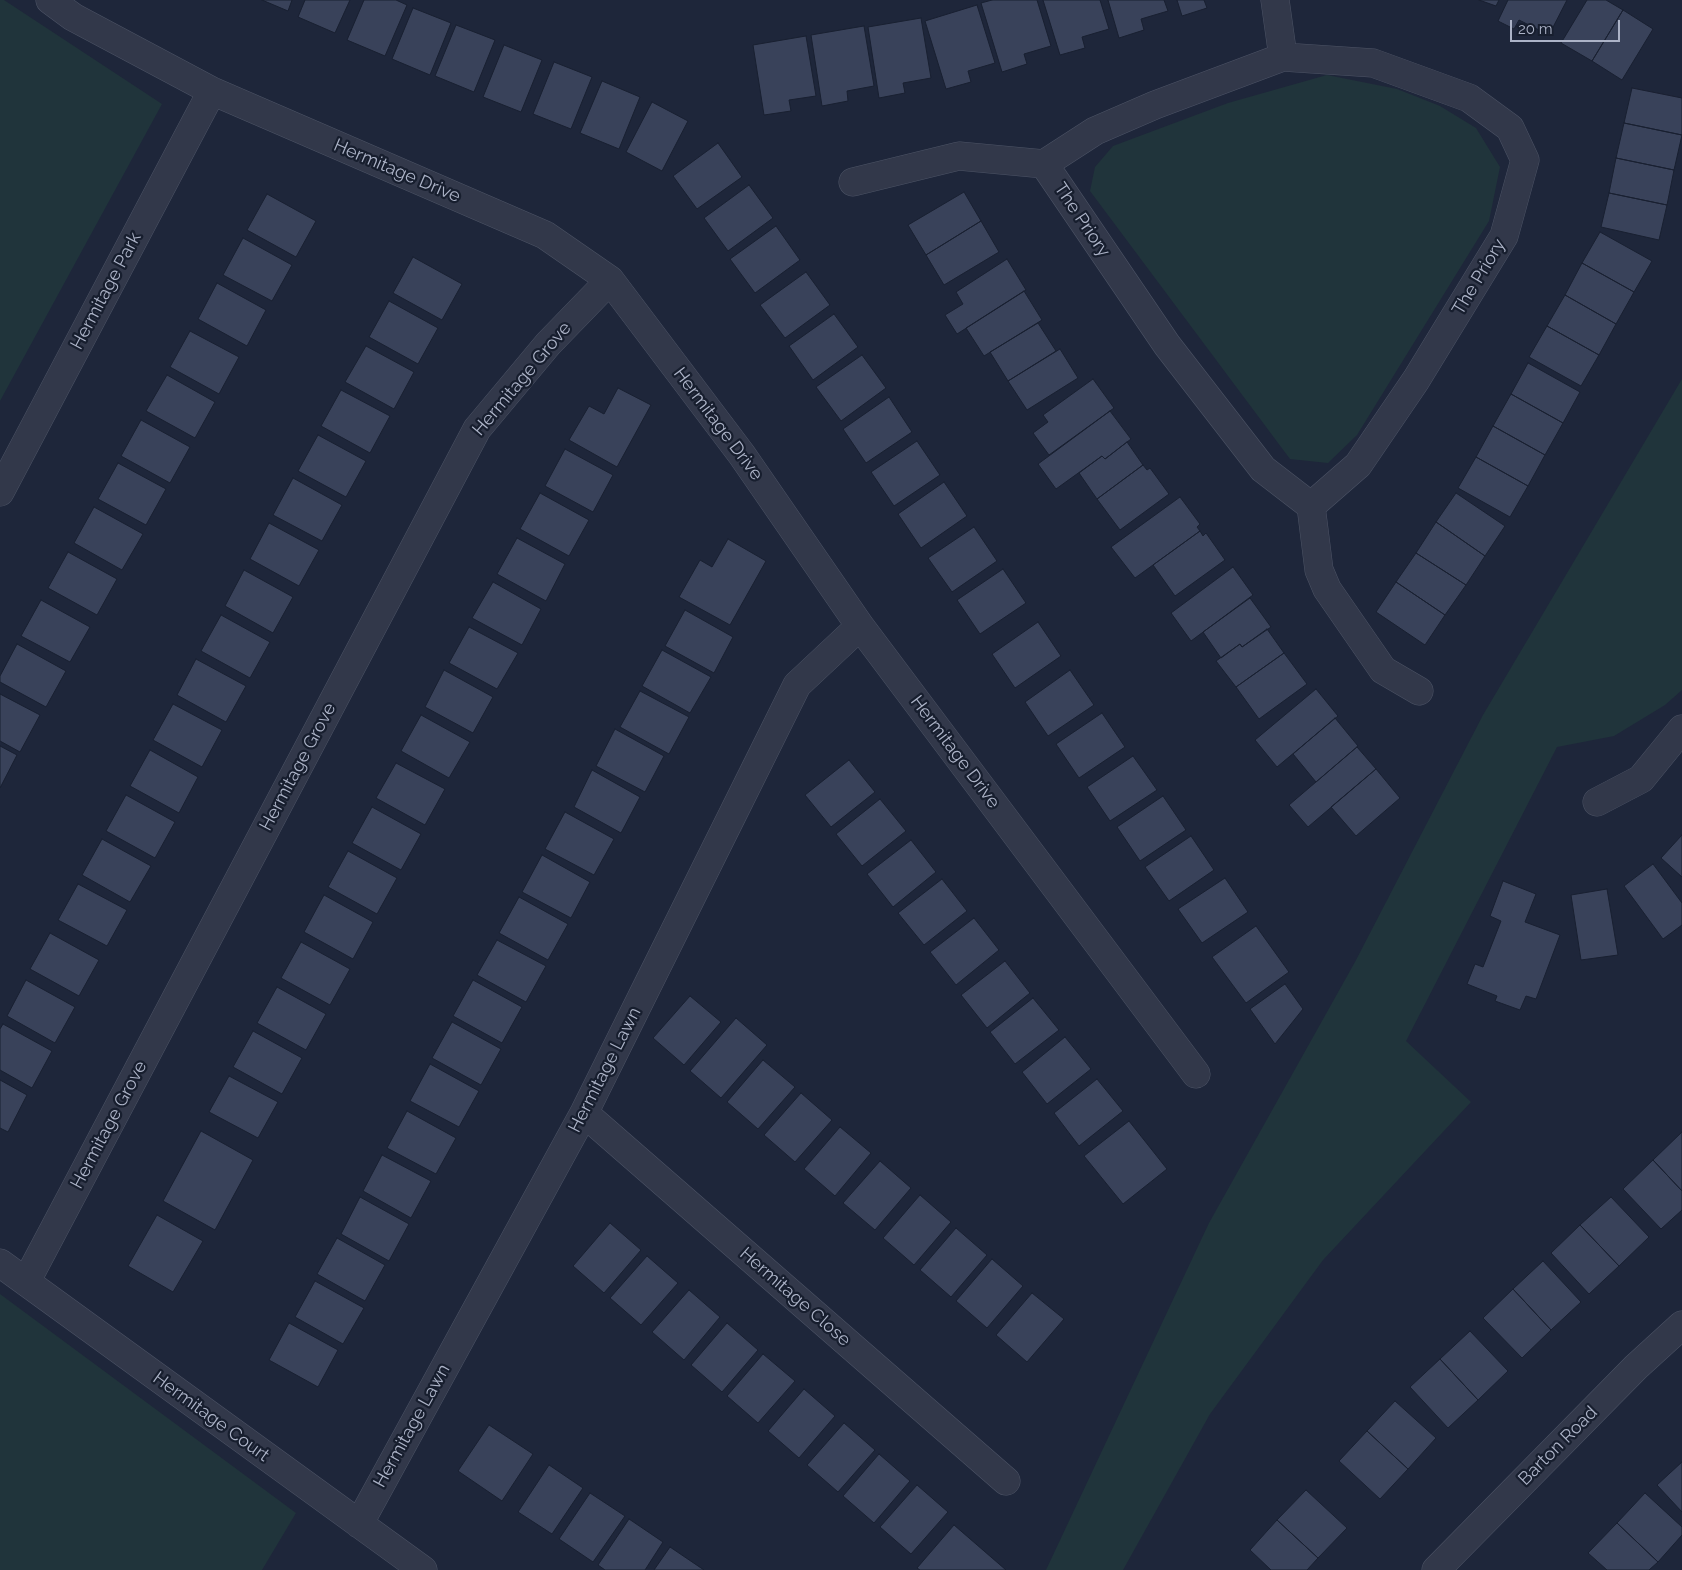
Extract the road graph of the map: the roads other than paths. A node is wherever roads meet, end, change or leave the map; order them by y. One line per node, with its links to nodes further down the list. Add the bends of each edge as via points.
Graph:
1 (50, 0): 4 (street, Hermitage Drive, via 73,17)
2 (1275, 0): 3 (street)
3 (1283, 57): 5 (street, The Priory, via 1155,105 1104,128); 9 (street, The Priory, via 1373,63 1469,98 1510,128 1525,160 1504,236 1416,380 1358,465)
4 (212, 91): 7 (street, Hermitage Drive, via 545,235); 8 (street, Hermitage Park)
5 (1044, 164): 6 (street, The Priory, via 958,156); 9 (street, The Priory, via 1167,345 1263,469)
6 (853, 182)
7 (610, 280): 10 (street, Hermitage Drive, via 742,455); 17 (street, Hermitage Grove, via 548,344 477,429)
8 (0, 492)
9 (1311, 506): 11 (street, via 1319,570 1327,589 1383,670)
10 (860, 626): 14 (street, Hermitage Drive); 15 (street, Hermitage Lawn, via 797,685)
11 (1419, 692)
12 (1682, 730): 13 (street, via 1641,779)
13 (1597, 802)
14 (1196, 1074)
15 (584, 1113): 19 (street, Hermitage Close); 20 (street, Hermitage Lawn)
16 (0, 1263): 17 (street, Hermitage Court)
17 (26, 1282): 20 (street, Hermitage Court)
18 (1682, 1325): 22 (street, Barton Road, via 1636,1367)
19 (1006, 1481)
20 (359, 1524): 21 (street, Hermitage Court)
21 (423, 1570)
22 (1436, 1570)

